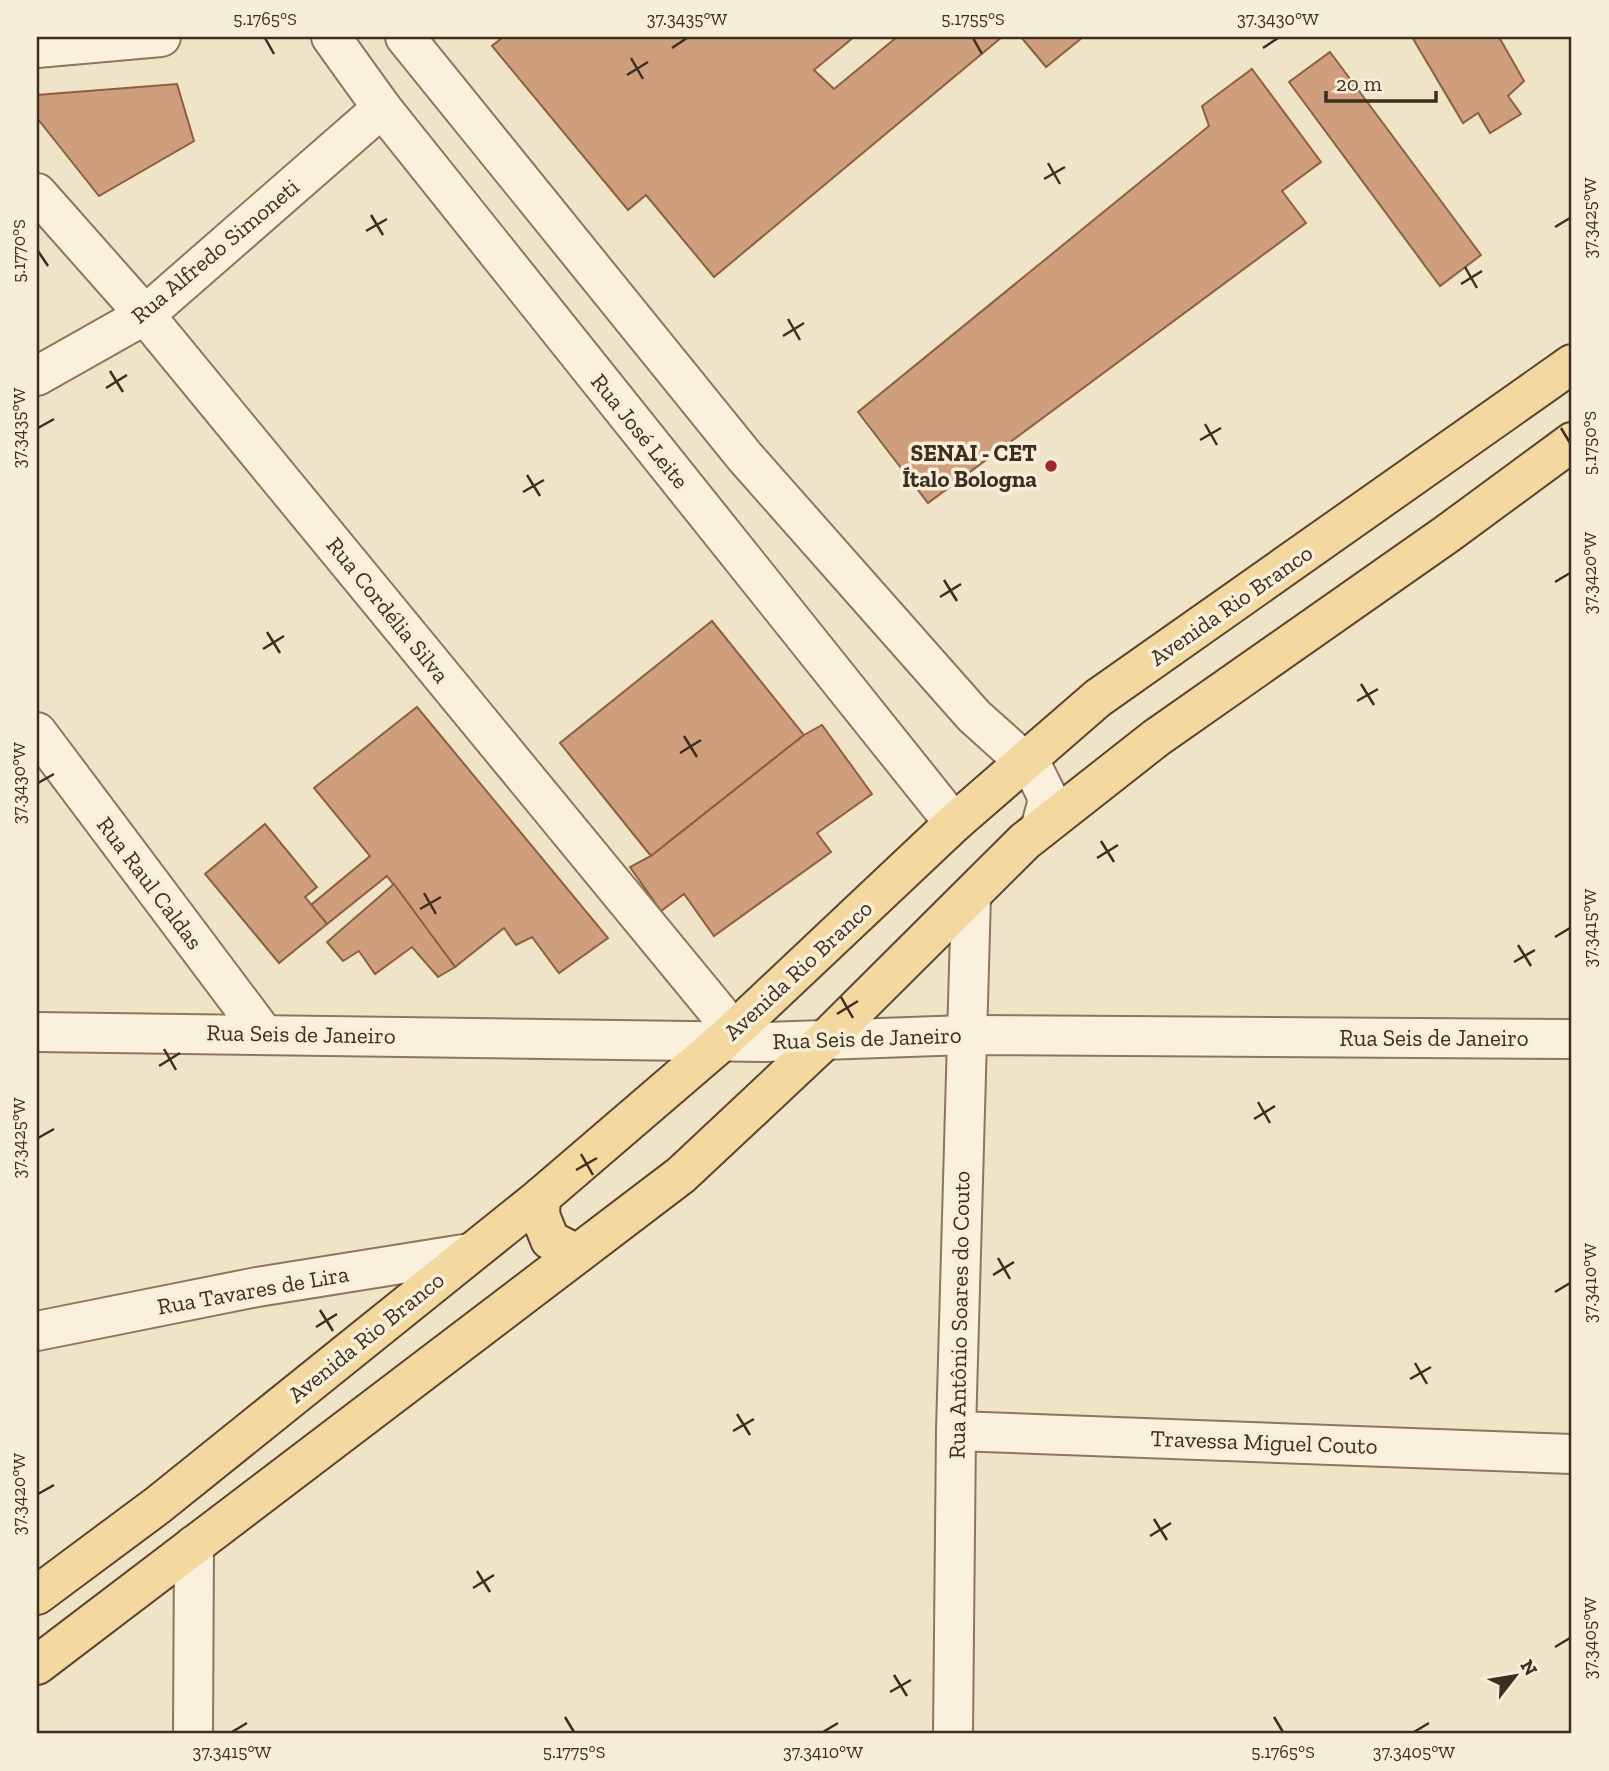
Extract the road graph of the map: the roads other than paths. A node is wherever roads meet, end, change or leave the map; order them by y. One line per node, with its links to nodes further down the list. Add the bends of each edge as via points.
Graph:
1 (161, 37): 4 (street)
2 (331, 37): 5 (street, Rua José Leite)
3 (405, 37): 12 (street, via 745,457 974,716)
4 (37, 48)
5 (382, 108): 7 (street, Rua Alfredo Simoneti); 13 (street, Rua José Leite)
6 (37, 193): 7 (street, Rua Cordélia Silva)
7 (145, 315): 9 (street, Rua Alfredo Simoneti); 18 (street, Rua Cordélia Silva)
8 (1572, 364): 12 (main road, Avenida Rio Branco, via 1098,698)
9 (37, 376)
10 (1572, 442): 14 (main road, via 1156,738)
11 (37, 732): 17 (street, Rua Raul Caldas)
12 (1024, 762): 13 (main road, Avenida Rio Branco); 14 (street, via 1042,781 1046,794)
13 (954, 823): 18 (main road, Avenida Rio Branco)
14 (1040, 829): 15 (main road, via 1007,856)
15 (971, 896): 19 (street, Rua Antônio Soares do Couto); 21 (main road)
16 (37, 1032): 17 (street, Rua Seis de Janeiro)
17 (263, 1033): 18 (street, Rua Seis de Janeiro)
18 (730, 1035): 21 (street, Rua Seis de Janeiro); 22 (main road, Avenida Rio Branco)
19 (966, 1035): 20 (street, Rua Seis de Janeiro); 21 (street, Rua Seis de Janeiro); 26 (street, Rua Antônio Soares do Couto)
20 (1572, 1039)
21 (824, 1041): 24 (main road, via 681,1175)
22 (541, 1197): 23 (main road, Avenida Rio Branco); 24 (main road, via 540,1215 550,1240)
23 (470, 1253): 25 (street, Rua Tavares de Lira, via 257,1287); 29 (main road, Avenida Rio Branco, via 158,1505)
24 (577, 1254): 28 (main road)
25 (37, 1331)
26 (956, 1431): 27 (street, Travessa Miguel Couto); 32 (street, Rua Antônio Soares do Couto)
27 (1572, 1454)
28 (194, 1545): 30 (main road); 31 (street)
29 (37, 1595)
30 (37, 1665)
31 (193, 1734)
32 (953, 1734)

